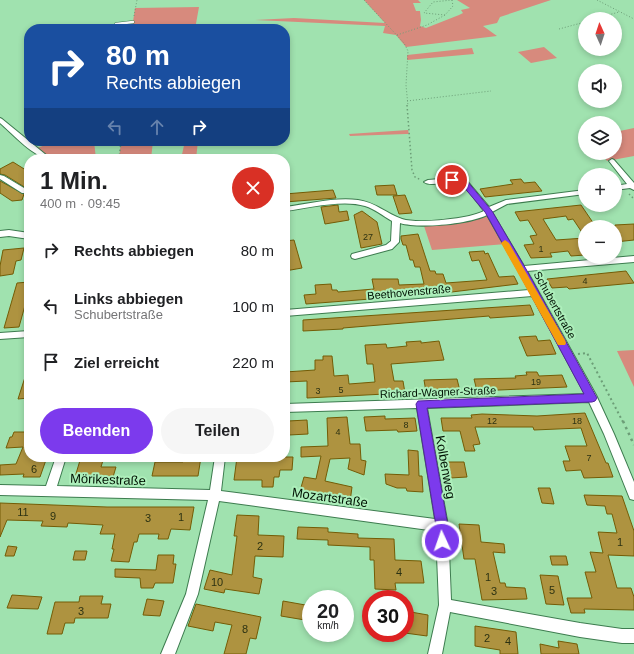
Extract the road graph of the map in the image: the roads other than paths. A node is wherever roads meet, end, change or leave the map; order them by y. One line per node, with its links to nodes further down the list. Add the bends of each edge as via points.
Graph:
1 (133, 22): 2 (lane)
2 (116, 24)
3 (0, 120): 4 (street)
4 (24, 140)
5 (30, 146): 6 (street)
6 (41, 154)
7 (612, 161): 10 (street)
8 (0, 178): 12 (street)
9 (428, 182): 15 (street, Schubertstraße, via 452,180 464,183)
10 (633, 187): 11 (street)
11 (622, 188)
12 (24, 190)
13 (578, 193): 15 (street, via 506,202)
14 (290, 208): 16 (street, via 333,203 363,203 376,207)
15 (488, 211): 16 (street, via 478,217 449,221); 21 (street, Schubertstraße)
16 (396, 221): 19 (street, via 395,242 389,247)
17 (0, 234): 18 (street)
18 (24, 235)
19 (355, 256)
20 (634, 259): 21 (street)
21 (522, 269): 22 (street, Schubertstraße)
22 (534, 293): 23 (street, Beethovenstraße); 26 (street, Schubertstraße)
23 (290, 313)
24 (24, 334): 25 (street)
25 (0, 336)
26 (592, 398): 27 (street, Richard-Wagner-Straße); 34 (street, Schubertstraße)
27 (421, 404): 28 (street, Richard-Wagner-Straße); 35 (street, Kolbenweg)
28 (290, 408)
29 (59, 462): 32 (street)
30 (219, 462): 33 (street)
31 (0, 490): 32 (street, Mörikestraße)
32 (50, 491): 33 (street, Mörikestraße)
33 (215, 495): 35 (street, Mozartstraße); 38 (street, via 192,594)
34 (634, 495)
35 (442, 526): 36 (street, Kolbenweg)
36 (445, 604): 37 (street, via 580,630); 39 (street, Kolbenweg)
37 (634, 636)
38 (168, 654)
39 (435, 654)

